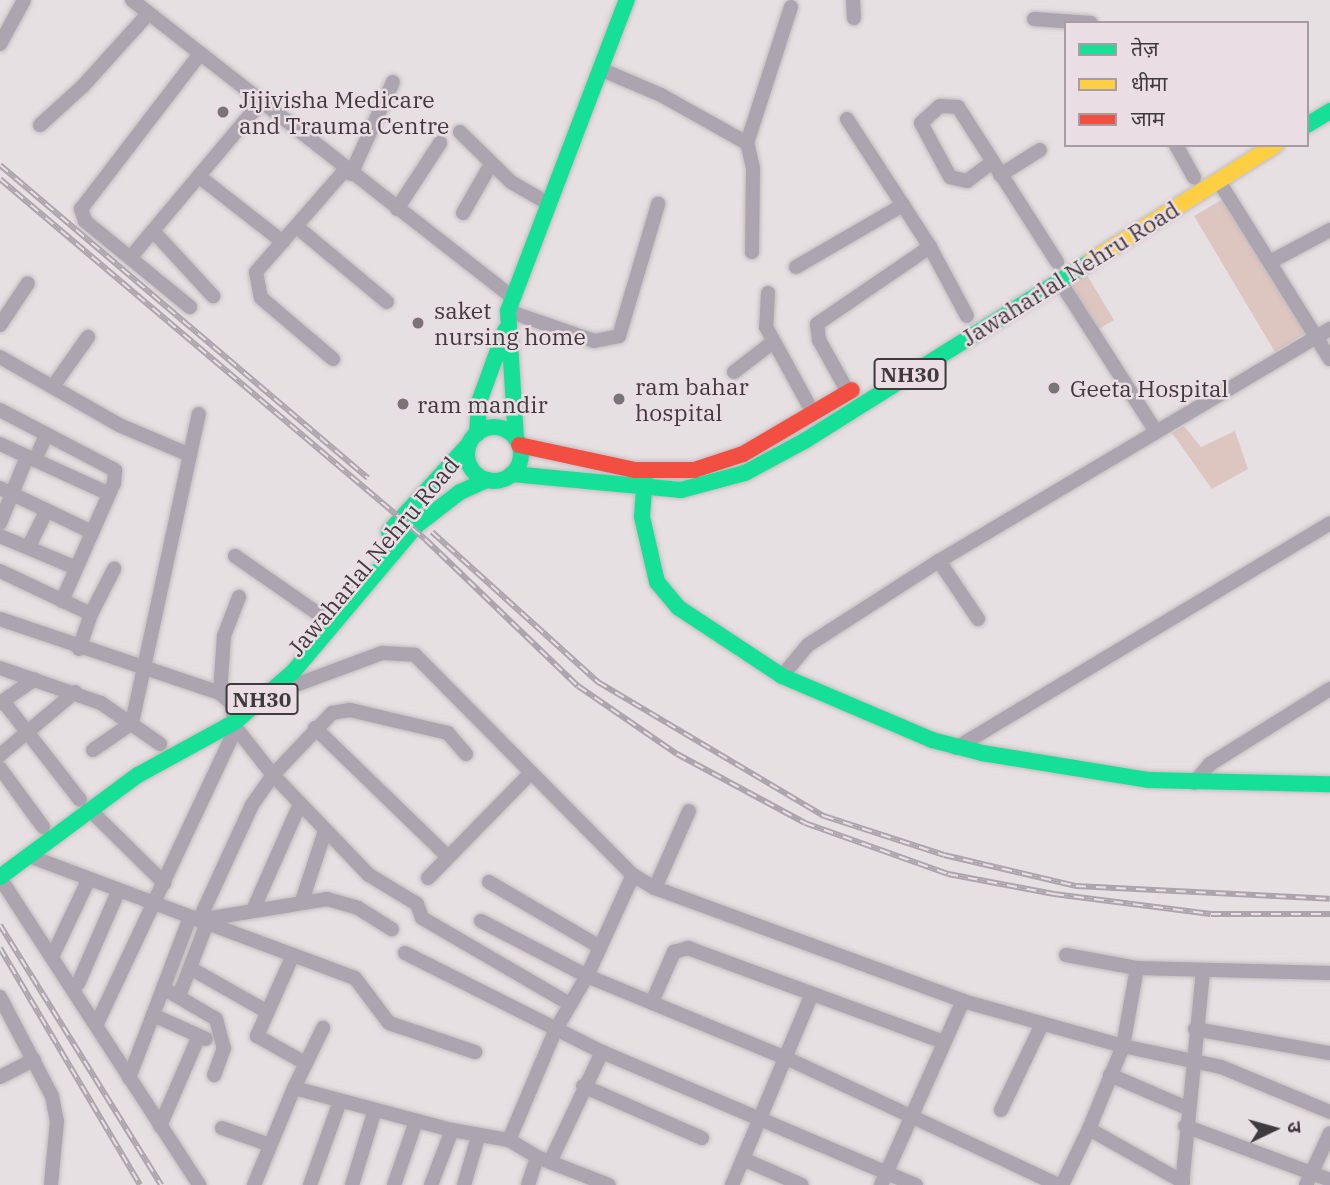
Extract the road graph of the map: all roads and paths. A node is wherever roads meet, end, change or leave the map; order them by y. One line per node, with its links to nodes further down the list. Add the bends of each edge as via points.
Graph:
1 (24, 0): 10 (street)
2 (132, 0): 6 (street)
3 (627, 0): 12 (main road)
4 (853, 0): 7 (street)
5 (790, 7): 23 (street)
6 (148, 14): 11 (street); 20 (street, via 83,86)
7 (854, 18)
8 (1034, 19): 9 (street)
9 (1064, 21)
10 (0, 44)
11 (199, 55): 15 (street); 45 (street, via 81,209 85,221)
12 (600, 69): 23 (street, via 661,95); 34 (main road)
13 (393, 82): 30 (street)
14 (1330, 94): 16 (main road)
15 (261, 102): 30 (street); 32 (street)
16 (1309, 107)
17 (1330, 111): 19 (main road)
18 (847, 119): 36 (street)
19 (1309, 124)
20 (40, 125)
21 (460, 132): 28 (street)
22 (440, 143): 37 (street)
23 (747, 143): 44 (street, via 753,168)
24 (1177, 147): 31 (street)
25 (1243, 147): 31 (main road, Jawaharlal Nehru Road)
26 (1272, 147): 33 (main road, Jawaharlal Nehru Road / NH30)
27 (1040, 150): 29 (street)
28 (491, 164): 34 (street); 38 (street)
29 (995, 169): 29 (street, via 953,104 940,106 920,123 950,177 967,181); 46 (street)
30 (348, 172): 37 (street); 39 (street)
31 (1194, 177): 46 (main road, Jawaharlal Nehru Road)
32 (201, 178): 41 (street); 42 (street)
33 (1219, 180): 47 (street); 50 (main road, Jawaharlal Nehru Road / NH30)
34 (549, 204): 56 (main road)
35 (658, 204): 56 (street, via 620,336 594,341)
36 (903, 205): 43 (street); 48 (street)
37 (397, 209): 56 (street)
38 (463, 213)
39 (297, 227): 42 (street); 54 (street)
40 (1330, 230): 47 (street)
41 (155, 233): 45 (street); 53 (street)
42 (283, 242): 64 (street, via 256,272 257,291)
43 (930, 247): 57 (street); 69 (street, via 817,324 819,340)
44 (752, 253)
45 (131, 258): 55 (street)
46 (1057, 261): 49 (main road, Jawaharlal Nehru Road)
47 (1270, 262): 61 (street)
48 (796, 267)
49 (1039, 271)
50 (1059, 280): 73 (street); 83 (main road, Jawaharlal Nehru Road / NH30, via 806,440 745,473 696,488)
51 (28, 283): 58 (street)
52 (768, 293): 62 (street, via 766,327)
53 (213, 296)
54 (387, 302)
55 (190, 307)
56 (509, 311): 75 (main road, via 479,402); 76 (main road)
57 (967, 316)
58 (0, 325)
59 (1330, 329): 61 (street)
60 (88, 337): 68 (street)
61 (1317, 337): 65 (street); 73 (street)
62 (774, 342): 66 (street); 71 (street)
63 (0, 356): 68 (street)
64 (333, 359)
65 (1330, 359)
66 (734, 372)
67 (870, 379): 69 (main road, NH30)
68 (54, 385): 78 (street, via 119,425)
69 (848, 392): 71 (main road, NH30)
70 (0, 410): 74 (street)
71 (813, 413): 80 (main road, NH30, via 719,464)
72 (199, 414): 78 (street)
73 (1155, 430): 93 (street)
74 (46, 435): 79 (street); 85 (street, via 115,470)
75 (473, 439): 76 (main road, NH30, via 495,427); 82 (main road, Jawaharlal Nehru Road, via 469,463); 100 (main road, Jawaharlal Nehru Road / NH30)
76 (518, 442): 80 (main road, NH30); 81 (main road, via 521,457)
77 (0, 444): 79 (street)
78 (190, 456): 105 (street)
79 (31, 458): 84 (street); 85 (street)
80 (645, 470): 83 (main road)
81 (512, 474): 82 (main road, Jawaharlal Nehru Road / NH30); 83 (main road, Jawaharlal Nehru Road / NH30)
82 (487, 480): 110 (main road, Jawaharlal Nehru Road / NH30, via 450,499 416,526 293,672)
83 (645, 489): 106 (main road, via 642,517 657,582 679,608)
84 (6, 491): 86 (street); 87 (street)
85 (109, 494): 89 (street)
86 (47, 510): 89 (street); 91 (street)
87 (0, 523)
88 (1330, 523): 118 (street)
89 (92, 532): 94 (street)
90 (0, 536): 91 (street)
91 (29, 546): 94 (street)
92 (235, 556): 100 (street)
93 (939, 561): 102 (street); 106 (street, via 808,645)
94 (76, 568): 98 (street)
95 (114, 569): 99 (street)
96 (0, 571): 98 (street)
97 (239, 597): 111 (street, via 224,636)
98 (62, 601): 99 (street)
99 (91, 614): 103 (street)
100 (320, 615): 111 (main road, Jawaharlal Nehru Road / NH30, via 271,675)
101 (0, 619): 103 (street)
102 (978, 619)
103 (79, 649): 105 (street)
104 (0, 668): 107 (street)
105 (144, 668): 111 (street); 113 (street)
106 (782, 676): 118 (main road)
107 (35, 679): 109 (street); 112 (street)
108 (1330, 689): 125 (street, via 1210,764)
109 (75, 692): 113 (street); 116 (street)
110 (266, 696): 114 (main road, Jawaharlal Nehru Road / NH30); 123 (street, via 382,653 405,651 427,662)
111 (225, 698): 114 (street); 117 (main road, Jawaharlal Nehru Road / NH30)
112 (1, 702): 116 (street)
113 (132, 723): 117 (street); 119 (street)
114 (236, 725): 124 (street); 128 (main road, Jawaharlal Nehru Road / NH30); 140 (street)
115 (315, 728): 120 (street, via 332,713 350,710 448,733); 124 (street); 133 (street)
116 (25, 734): 121 (street); 128 (street)
117 (160, 744): 128 (main road, Jawaharlal Nehru Road / NH30)
118 (956, 748): 125 (main road, via 1148,780)
119 (93, 750)
120 (466, 754)
121 (0, 755)
122 (0, 768): 130 (street)
123 (531, 773): 133 (street); 135 (street)
124 (273, 775): 127 (street); 146 (street, via 252,806)
125 (1194, 783): 126 (main road)
126 (1330, 784)
127 (300, 804): 131 (street); 145 (street)
128 (85, 805): 130 (main road, Jawaharlal Nehru Road / NH30); 132 (main road, Jawaharlal Nehru Road / NH30); 140 (street)
129 (689, 811): 141 (street)
130 (43, 827): 134 (main road, Jawaharlal Nehru Road / NH30)
131 (325, 831): 143 (street); 165 (street, via 369,875 417,904 422,918)
132 (29, 856): 136 (main road, Jawaharlal Nehru Road / NH30); 138 (street)
133 (447, 856): 137 (street)
134 (0, 858)
135 (632, 874): 141 (street); 149 (street)
136 (0, 877): 153 (street)
137 (428, 878)
138 (88, 881): 142 (street); 153 (street)
139 (489, 882): 149 (street)
140 (163, 883): 144 (street)
141 (655, 888): 163 (street)
142 (118, 892): 144 (street); 159 (street)
143 (302, 901): 145 (street); 148 (street, via 327,900 358,908)
144 (154, 904): 146 (street); 170 (street)
145 (253, 910): 146 (street)
146 (199, 920): 151 (street); 154 (street); 160 (street)
147 (481, 921): 158 (street)
148 (392, 929)
149 (600, 947): 158 (street)
150 (405, 953): 172 (street)
151 (293, 955): 167 (street); 178 (street, via 355,978 381,1017 397,1028)
152 (1066, 955): 155 (street)
153 (52, 957): 170 (street)
154 (190, 968): 161 (street); 167 (street)
155 (1138, 968): 156 (street); 177 (street)
156 (1203, 971): 157 (street); 173 (street)
157 (1330, 973)
158 (587, 976): 164 (street); 165 (street)
159 (78, 984)
160 (163, 988): 161 (street); 168 (street)
161 (179, 996): 174 (street, via 212,1014)
162 (811, 996): 164 (street, via 688,948 674,952); 176 (street); 181 (street)
163 (963, 1001): 169 (street); 176 (street)
164 (652, 1002): 181 (street)
165 (568, 1003): 172 (street)
166 (2, 1006): 183 (street)
167 (266, 1011): 184 (street, via 256,1031 260,1041)
168 (153, 1015): 175 (street); 188 (street)
169 (1042, 1024): 177 (street); 194 (street)
170 (96, 1026): 188 (street)
171 (323, 1028): 184 (street)
172 (556, 1029): 179 (street); 207 (street)
173 (1195, 1029): 180 (street); 182 (street)
174 (218, 1031): 175 (street, via 211,1039); 185 (street, via 224,1048)
175 (200, 1036): 199 (street)
176 (944, 1042): 196 (street)
177 (1123, 1046): 182 (street); 186 (street)
178 (475, 1052)
179 (602, 1052): 189 (street); 197 (street)
180 (1330, 1053)
181 (784, 1057): 196 (street); 197 (street)
182 (1192, 1059): 192 (street); 195 (street)
183 (34, 1060): 187 (street); 215 (street, via 52,1096 57,1121)
184 (305, 1063): 190 (street)
185 (214, 1075)
186 (1110, 1075): 192 (street); 202 (street)
187 (0, 1077)
188 (129, 1078): 199 (street)
189 (583, 1086): 206 (street); 209 (street)
190 (294, 1088): 191 (street); 208 (street)
191 (340, 1101): 193 (street); 218 (street)
192 (1187, 1108): 200 (street)
193 (375, 1110): 198 (street); 219 (street)
194 (1000, 1111)
195 (1330, 1112)
196 (913, 1115): 211 (street); 229 (street)
197 (761, 1120): 210 (street); 211 (street)
198 (416, 1121): 203 (street); 220 (street)
199 (160, 1126): 216 (street)
200 (1185, 1126): 212 (street); 214 (street)
201 (222, 1128): 208 (street)
202 (1089, 1129): 214 (street); 229 (street)
203 (452, 1130): 205 (street); 221 (street)
204 (1330, 1133): 212 (street)
205 (478, 1137): 207 (street); 222 (street)
206 (702, 1138)
207 (509, 1140): 209 (street)
208 (270, 1145): 217 (street)
209 (544, 1159): 223 (street); 224 (street)
210 (743, 1159): 225 (street); 226 (street)
211 (889, 1171): 227 (street); 228 (street)
212 (1309, 1179): 213 (street)
213 (1330, 1180)
214 (1182, 1184)
215 (51, 1185)
216 (199, 1185)
217 (254, 1185)
218 (310, 1185)
219 (352, 1185)
220 (394, 1185)
221 (431, 1185)
222 (464, 1185)
223 (528, 1185)
224 (609, 1185)
225 (732, 1185)
226 (802, 1185)
227 (881, 1185)
228 (916, 1185)
229 (1060, 1185)

